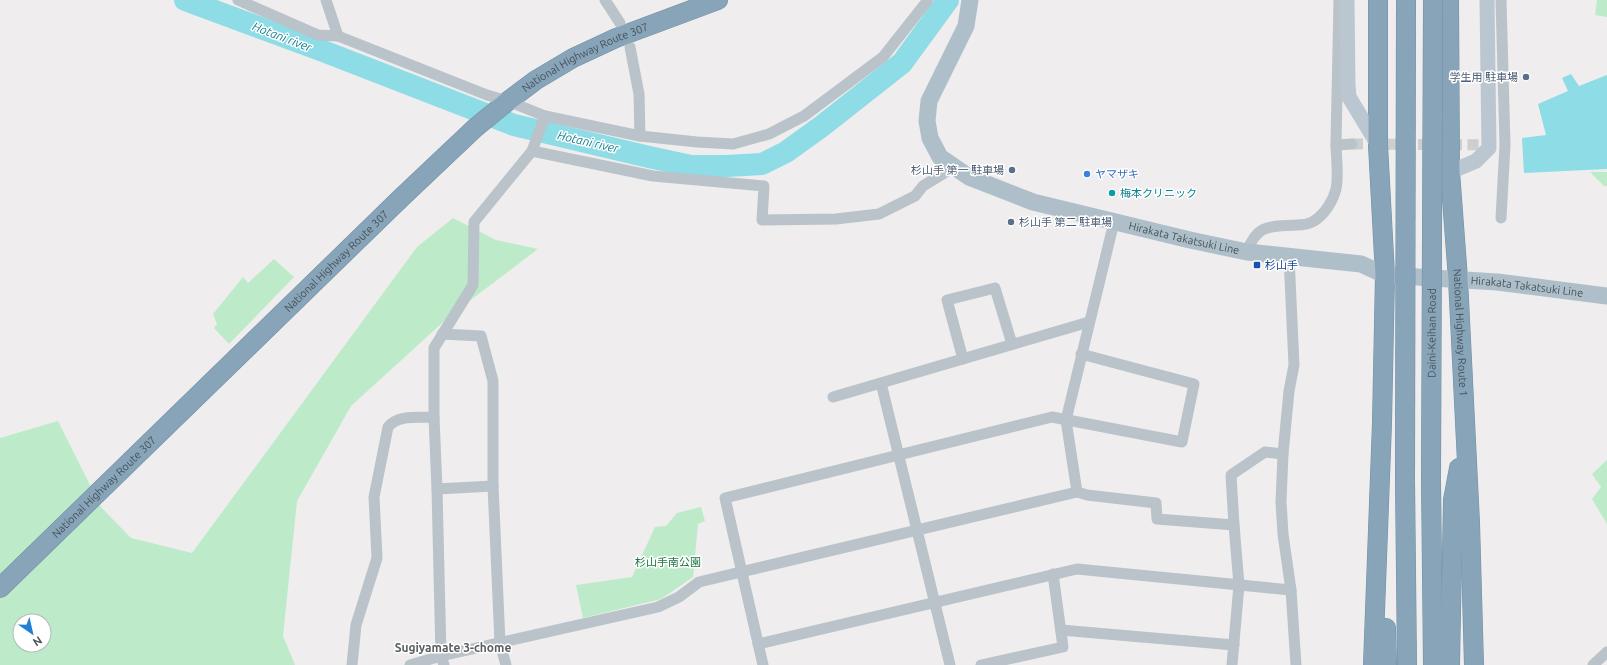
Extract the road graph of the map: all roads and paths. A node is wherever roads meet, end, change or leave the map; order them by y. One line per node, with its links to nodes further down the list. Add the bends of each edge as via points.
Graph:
1 (238, 0): 16 (street, via 318,35)
2 (326, 0): 16 (street)
3 (605, 0): 15 (street)
4 (718, 0): 18 (highway, National Highway Route 307, via 616,38 572,58)
5 (928, 0): 20 (street, via 883,57 804,116 769,134 733,144)
6 (970, 0): 25 (main road, Hirakata Takatsuki Line, via 966,26 929,101 927,121 930,138 940,157)
7 (1339, 0): 22 (street)
8 (1347, 0): 23 (street, via 1349,97)
9 (1378, 0): 23 (highway)
10 (1406, 0): 74 (highway, bridge)
11 (1433, 0): 75 (highway, Daini-Keihan Road, bridge)
12 (1449, 0): 26 (highway, National Highway Route 1)
13 (1487, 0): 26 (street, via 1489,148 1476,161)
14 (1502, 0): 27 (street, via 1505,145)
15 (620, 23)
16 (338, 36): 18 (street)
17 (630, 47): 20 (street, via 638,94)
18 (504, 104): 19 (street); 55 (highway, National Highway Route 307, via 408,192)
19 (545, 116): 20 (street); 24 (street)
20 (640, 136)
21 (1352, 144): 22 (street)
22 (1336, 145): 29 (street, via 1337,187 1323,213 1304,225 1268,227 1257,232 1251,239)
23 (1378, 145): 31 (highway)
24 (532, 151): 25 (street, via 653,176 764,186 762,220 830,219 878,214 915,196 922,186); 35 (street, via 474,222 473,285)
25 (954, 168): 28 (main road, Hirakata Takatsuki Line, via 969,177 1033,202)
26 (1450, 172): 32 (highway, National Highway Route 1)
27 (1501, 218)
28 (1114, 222): 29 (main road, Hirakata Takatsuki Line); 34 (street)
29 (1247, 252): 30 (main road, Hirakata Takatsuki Line)
30 (1289, 257): 31 (main road, Hirakata Takatsuki Line, via 1361,264); 46 (street, via 1294,365)
31 (1385, 275): 32 (main road, Hirakata Takatsuki Line); 43 (highway)
32 (1458, 279): 33 (main road, Hirakata Takatsuki Line); 44 (highway, National Highway Route 1)
33 (1607, 296)
34 (1089, 322): 36 (street); 37 (street)
35 (442, 334): 41 (street, via 434,348); 47 (street, via 481,336 493,381)
36 (1012, 344): 38 (street); 38 (street, via 995,288 947,300)
37 (1081, 354): 42 (street); 42 (street, via 1194,384 1182,442)
38 (962, 359): 39 (street)
39 (882, 382): 40 (street); 45 (street)
40 (833, 397)
41 (434, 417): 48 (street); 64 (street, via 400,419 392,422 388,428 374,497 377,558 356,625)
42 (1066, 420): 45 (street, via 1052,417); 49 (street)
43 (1382, 423): 72 (highway); 73 (highway)
44 (1465, 439): 76 (highway, via 1453,500); 77 (highway, National Highway Route 1)
45 (899, 454): 51 (street); 52 (street, via 725,498)
46 (1283, 454): 50 (street, via 1266,452 1231,475); 56 (street, via 1283,534)
47 (493, 486): 48 (street); 59 (street)
48 (437, 490): 63 (street)
49 (1077, 492): 50 (street, via 1156,503 1157,519); 51 (street)
50 (1234, 525): 54 (street)
51 (917, 529): 52 (street); 57 (street)
52 (741, 571): 59 (street, via 699,582 679,597 658,607); 60 (street)
53 (1053, 574): 54 (street, via 1077,569); 57 (street); 58 (street)
54 (1239, 585): 56 (street); 61 (street)
55 (0, 588)
56 (1291, 590): 71 (street)
57 (935, 602): 60 (street); 68 (street)
58 (1061, 630): 61 (street); 69 (street, via 1063,647)
59 (500, 644): 63 (street); 66 (street)
60 (758, 644): 67 (street)
61 (1234, 645): 70 (street)
62 (1607, 652): 78 (street)
63 (442, 660): 65 (street)
64 (352, 665)
65 (410, 665)
66 (506, 665)
67 (763, 665)
68 (950, 665)
69 (981, 665)
70 (1232, 665)
71 (1296, 665)
72 (1373, 665)
73 (1387, 665)
74 (1407, 665)
75 (1433, 665)
76 (1450, 665)
77 (1474, 665)
78 (1593, 665)

